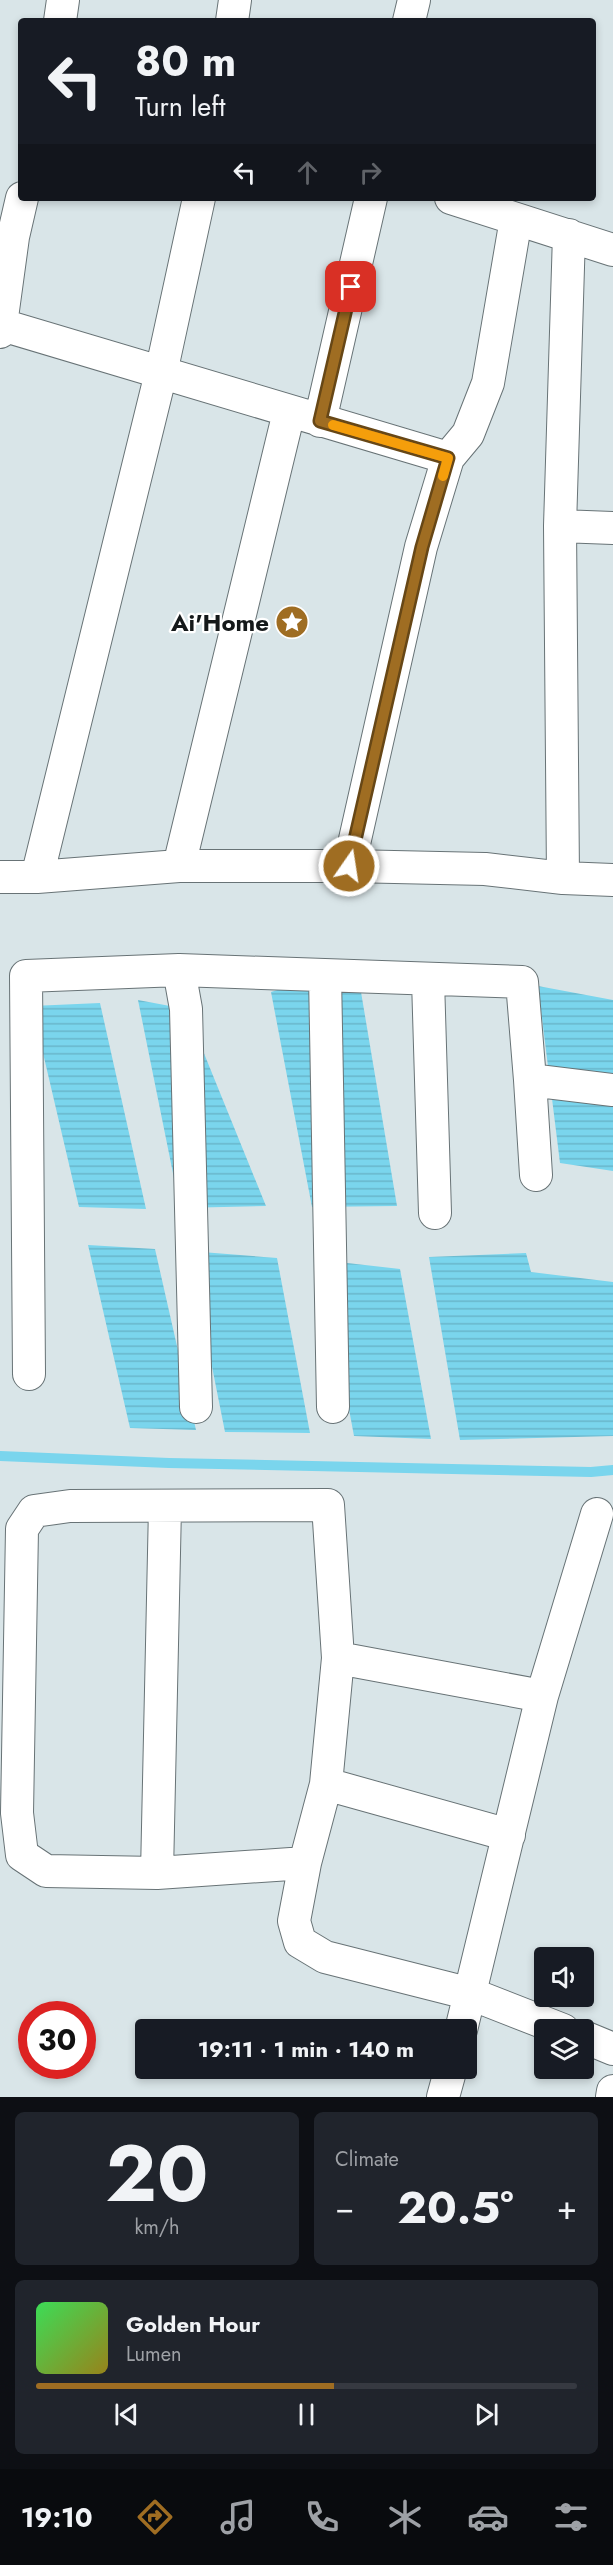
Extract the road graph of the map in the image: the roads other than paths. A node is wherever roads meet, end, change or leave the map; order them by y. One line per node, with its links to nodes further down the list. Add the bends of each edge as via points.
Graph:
1 (63, 0): 4 (street)
2 (235, 0): 5 (street)
3 (414, 0): 6 (street)
4 (60, 18)
5 (232, 18)
6 (410, 18)
7 (21, 201): 14 (street)
8 (198, 201): 15 (street)
9 (370, 201): 17 (street)
10 (460, 201): 11 (street)
11 (516, 219): 12 (street); 18 (street, via 488,383 468,434)
12 (569, 236): 13 (street); 19 (street)
13 (613, 249)
14 (1, 328): 15 (street)
15 (161, 373): 16 (street); 24 (street)
16 (290, 412): 17 (street); 21 (street)
17 (320, 421): 18 (street)
18 (448, 458): 22 (street, via 422,547)
19 (560, 526): 20 (street); 25 (street)
20 (613, 528)
21 (179, 866): 22 (street); 24 (street)
22 (349, 866): 25 (street, via 485,869)
23 (0, 877): 24 (street)
24 (37, 877)
25 (563, 878): 26 (street)
26 (613, 880)
27 (179, 970): 28 (street); 34 (street, via 26,976); 35 (street, via 186,1009)
28 (325, 975): 29 (street); 36 (street)
29 (428, 980): 30 (street, via 522,982); 33 (street)
30 (530, 1080): 31 (street); 32 (street)
31 (613, 1090)
32 (536, 1175)
33 (435, 1214)
34 (28, 1374)
35 (196, 1407)
36 (333, 1407)
37 (165, 1507): 39 (street, via 328,1505); 44 (street); 44 (street, via 70,1506 34,1511 22,1529 17,1813 22,1855 46,1871)
38 (597, 1514): 40 (street)
39 (338, 1658): 40 (street); 41 (street)
40 (542, 1696): 42 (street)
41 (326, 1784): 42 (street); 43 (street)
42 (509, 1835): 45 (street)
43 (304, 1863): 44 (street); 45 (street, via 294,1921 300,1942 325,1957)
44 (157, 1873)
45 (471, 1994): 46 (street); 47 (street)
46 (464, 2019)
47 (535, 2019)
48 (594, 2041): 49 (street)
49 (613, 2049)
50 (448, 2079): 52 (street)
51 (613, 2091): 53 (street)
52 (443, 2097)
53 (612, 2097)

